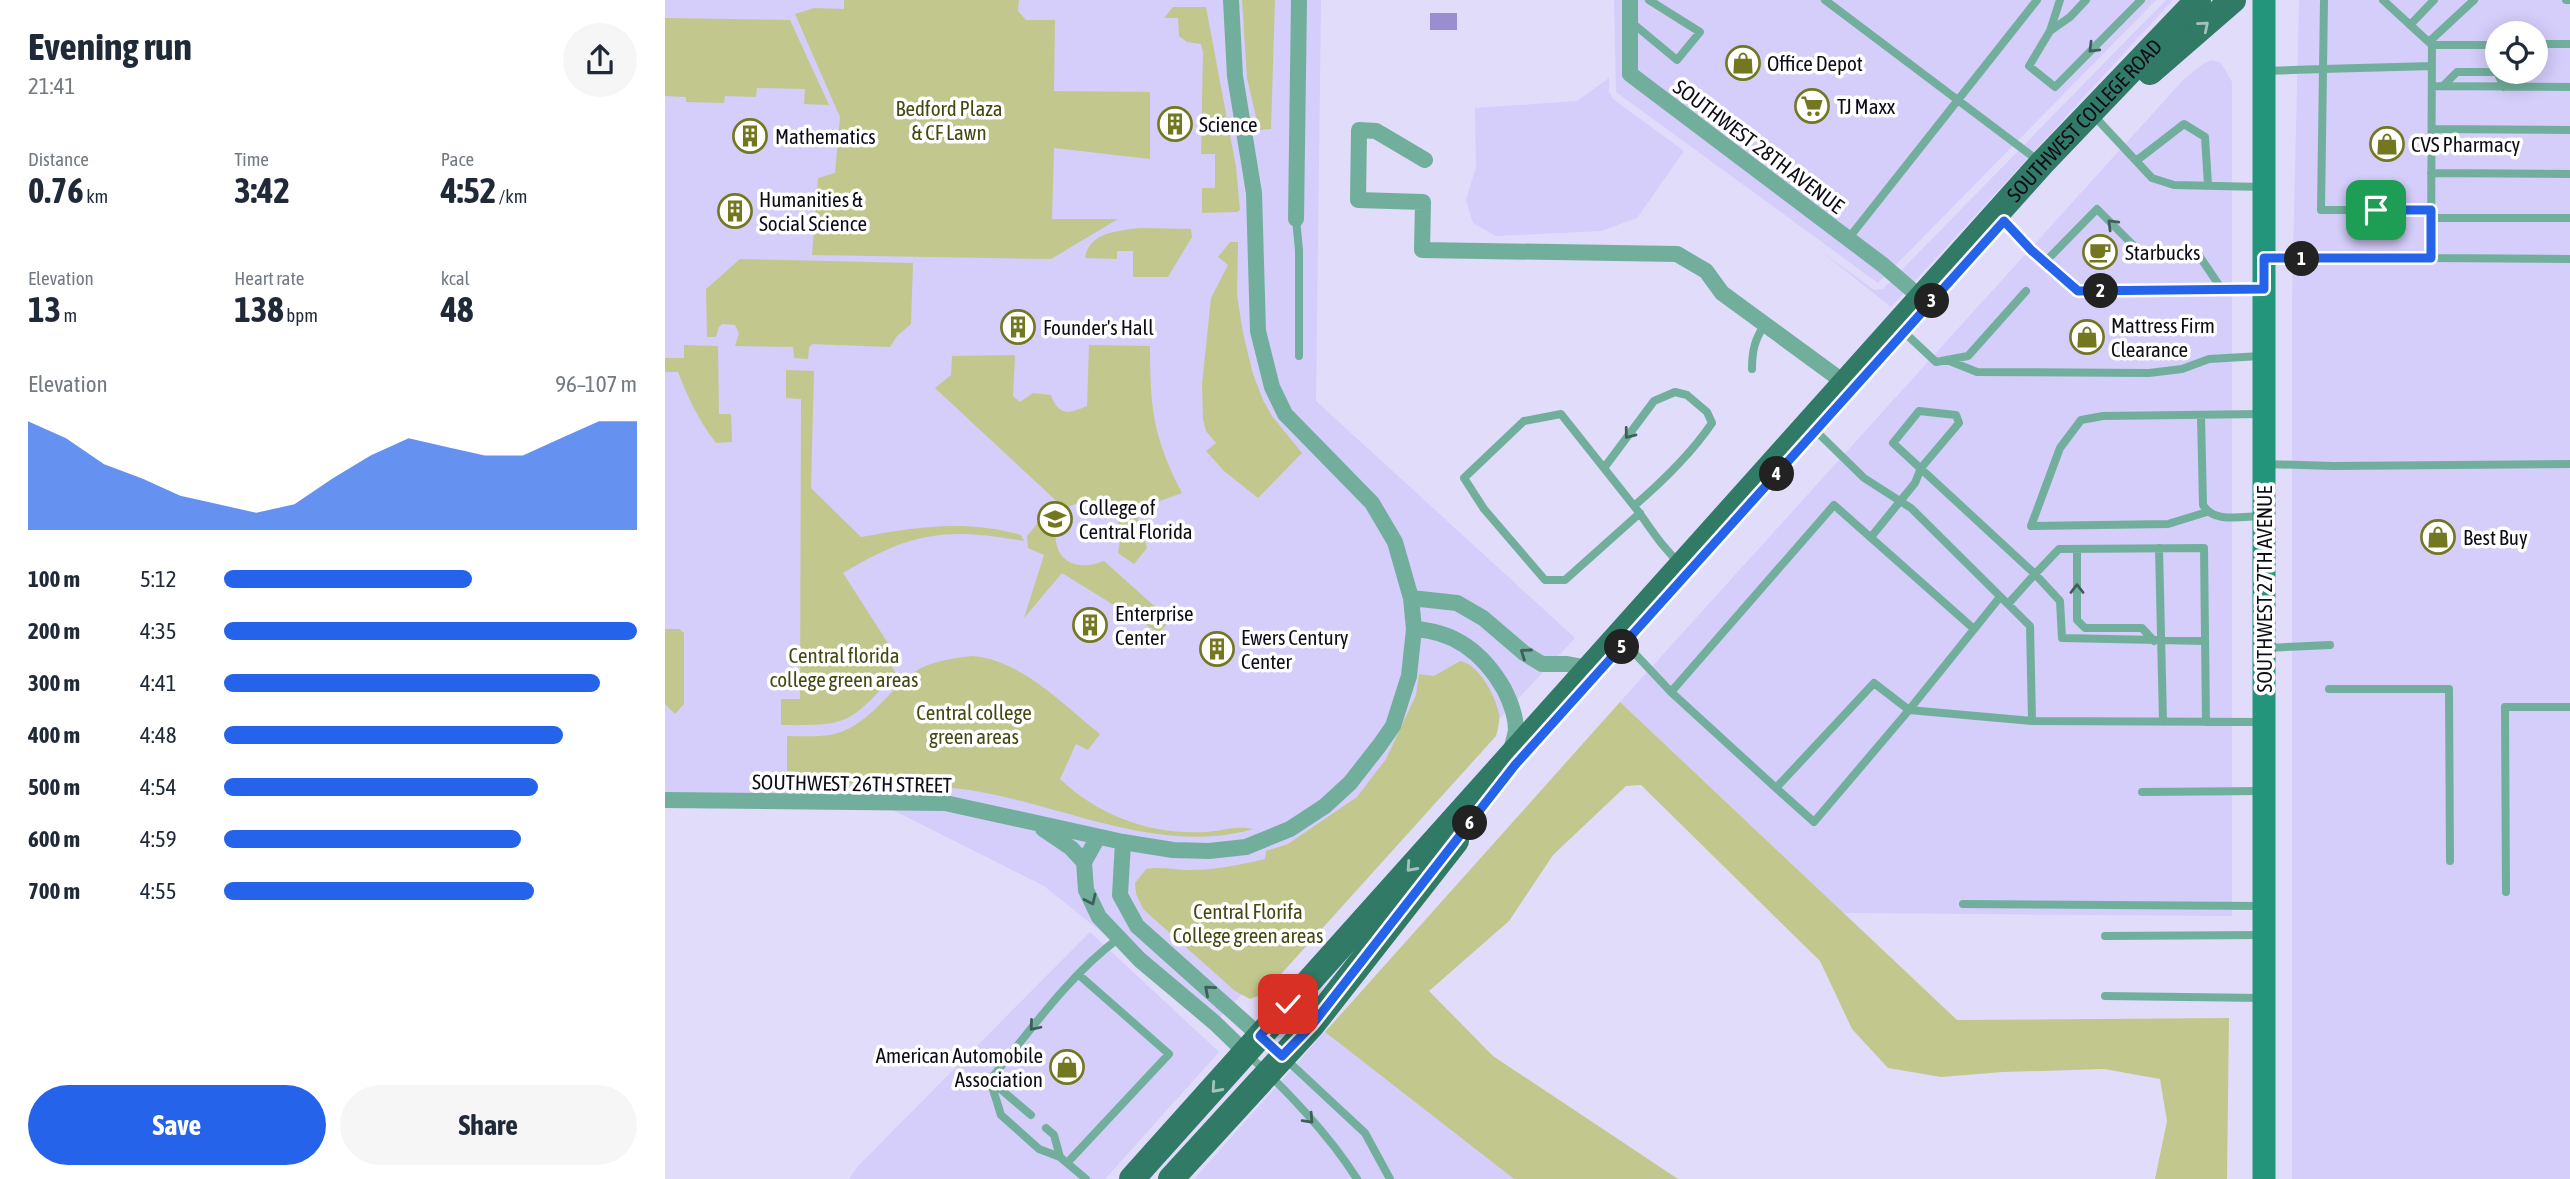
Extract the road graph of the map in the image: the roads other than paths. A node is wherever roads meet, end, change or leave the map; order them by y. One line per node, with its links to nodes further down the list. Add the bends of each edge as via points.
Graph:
1 (1231, 0): 78 (street, SOUTHWEST 26TH STREET, via 1235,76 1254,192 1258,331 1272,387 1285,414 1372,503 1395,542)
2 (1299, 0): 44 (street)
3 (1630, 0): 17 (street, SOUTHWEST 28TH AVENUE)
4 (1649, 0): 17 (lane, via 1700,32 1677,60)
5 (1825, 0): 31 (lane)
6 (2037, 0): 31 (lane)
7 (2060, 0): 19 (lane)
8 (2086, 0): 19 (lane)
9 (2141, 0): 19 (lane, one-way to 19, via 2055,88 2029,66)
10 (2198, 0): 37 (main road, SOUTHWEST COLLEGE ROAD)
11 (2233, 0): 32 (main road, SOUTHWEST COLLEGE ROAD, one-way to 11)
12 (2264, 0): 26 (main road, SOUTHWEST 27TH AVENUE)
13 (2324, 0): 25 (lane)
14 (2383, 0): 18 (lane)
15 (2434, 0): 18 (lane)
16 (2474, 0): 22 (lane, via 2432,39)
17 (1630, 21): 46 (street, SOUTHWEST 28TH AVENUE, via 1630,74)
18 (2410, 25): 22 (lane)
19 (2050, 31)
20 (2548, 44): 21 (lane)
21 (2570, 44)
22 (2432, 45): 23 (lane); 24 (lane)
23 (2485, 45)
24 (2432, 66): 25 (lane); 27 (lane)
25 (2323, 69): 26 (lane); 42 (lane, via 2321,210)
26 (2264, 71): 41 (main road, SOUTHWEST 27TH AVENUE)
27 (2432, 86): 28 (lane); 33 (lane)
28 (2444, 86): 29 (lane); 29 (lane, via 2458,72 2497,72)
29 (2504, 87): 30 (lane)
30 (2570, 87)
31 (1958, 102): 37 (lane); 46 (lane)
32 (2096, 118): 36 (lane); 45 (main road, SOUTHWEST COLLEGE ROAD)
33 (2432, 129): 34 (lane); 38 (lane)
34 (2570, 130)
35 (1425, 160): 55 (street, via 1376,131 1359,131 1357,200 1423,202 1422,250 1677,254 1706,271 1722,293)
36 (2136, 161): 40 (lane, via 2152,178 2163,182); 40 (lane, via 2184,124 2205,137)
37 (2042, 163): 54 (main road, SOUTHWEST COLLEGE ROAD)
38 (2431, 173): 39 (lane); 42 (lane)
39 (2570, 174)
40 (2208, 185): 41 (lane)
41 (2264, 187): 47 (main road, SOUTHWEST 27TH AVENUE)
42 (2431, 214): 43 (lane); 48 (lane)
43 (2570, 218)
44 (1296, 219): 57 (lane)
45 (2004, 221): 50 (lane); 56 (main road, SOUTHWEST COLLEGE ROAD)
46 (1848, 239): 54 (street, SOUTHWEST 28TH AVENUE)
47 (2264, 258): 48 (lane); 51 (main road, SOUTHWEST 27TH AVENUE)
48 (2431, 258): 49 (lane)
49 (2570, 259)
50 (2045, 262): 53 (lane, via 2078,291); 53 (lane, one-way to 50, via 2198,254 2141,253 2097,209)
51 (2264, 289): 53 (lane); 58 (main road, SOUTHWEST 27TH AVENUE)
52 (2026, 291): 59 (lane, via 1968,356)
53 (2223, 291)
54 (1921, 298): 61 (main road, SOUTHWEST COLLEGE ROAD)
55 (1765, 324): 60 (lane, via 1755,339); 61 (street)
56 (1904, 332): 59 (lane, via 1936,362); 64 (main road, SOUTHWEST COLLEGE ROAD)
57 (1299, 356)
58 (2264, 356): 59 (lane, via 2209,359 2182,369 2149,373 1977,372); 62 (main road, SOUTHWEST 27TH AVENUE)
59 (1947, 360)
60 (1752, 369)
61 (1845, 383): 76 (main road, SOUTHWEST COLLEGE ROAD)
62 (2264, 414): 63 (lane); 65 (main road, SOUTHWEST 27TH AVENUE)
63 (2201, 416): 71 (lane, via 2203,505); 71 (lane, via 2081,419 2060,448 2031,526 2168,524)
64 (1816, 430): 69 (lane, via 1864,478); 85 (main road, SOUTHWEST COLLEGE ROAD)
65 (2263, 464): 66 (lane); 72 (main road, SOUTHWEST 27TH AVENUE)
66 (2570, 464)
67 (1604, 468): 70 (lane); 70 (lane, one-way to 67, via 1700,440 1712,423 1707,412 1687,395 1675,393 1654,401); 70 (lane, via 1561,414 1524,421 1464,478 1484,509 1545,580 1565,580)
68 (1921, 468): 68 (lane, via 1959,423 1957,415 1919,411 1893,443); 69 (lane); 77 (lane)
69 (1899, 502): 73 (lane); 79 (lane, via 1911,508)
70 (1637, 509): 76 (lane)
71 (2211, 514): 72 (lane)
72 (2264, 516): 87 (main road, SOUTHWEST 27TH AVENUE)
73 (1871, 537): 82 (lane); 90 (lane, via 1834,505)
74 (2159, 548): 75 (lane); 83 (lane); 84 (lane, via 2204,548)
75 (2077, 549): 77 (lane, via 2059,549); 83 (lane, one-way to 75, via 2142,628 2085,628 2077,620)
76 (1682, 565): 88 (main road, SOUTHWEST COLLEGE ROAD)
77 (2035, 574): 80 (lane); 83 (lane, via 2060,601 2062,638)
78 (1411, 597): 81 (street, SOUTHWEST 26TH STREET); 88 (street, one-way to 78, via 1542,664 1457,603)
79 (2000, 597): 80 (lane); 82 (lane)
80 (2008, 604): 93 (lane, via 2030,626)
81 (1414, 629): 97 (street, via 1450,636 1474,650 1495,673 1513,710 1516,730); 104 (street, SOUTHWEST 26TH STREET, via 1409,676 1393,726 1365,766 1325,806 1290,829 1246,847 1173,850)
82 (1974, 629): 92 (lane)
83 (2158, 641): 84 (lane); 94 (lane)
84 (2205, 641): 95 (lane)
85 (1625, 643): 90 (lane); 118 (main road, SOUTHWEST COLLEGE ROAD, via 1515,765 1312,1025)
86 (2329, 645): 87 (lane)
87 (2264, 648): 96 (main road, SOUTHWEST 27TH AVENUE)
88 (1590, 668): 97 (main road, SOUTHWEST COLLEGE ROAD)
89 (2329, 690): 105 (lane, via 2449,689)
90 (1671, 692): 98 (lane)
91 (2570, 707): 107 (lane, via 2505,708)
92 (1909, 710): 93 (lane); 98 (lane, via 1874,683); 98 (lane, via 1814,822)
93 (2032, 721): 94 (lane)
94 (2163, 722): 95 (lane)
95 (2206, 722): 96 (lane)
96 (2264, 722): 100 (main road, SOUTHWEST 27TH AVENUE)
97 (1509, 757): 117 (main road, SOUTHWEST COLLEGE ROAD, one-way to 117)
98 (1776, 788)
99 (2142, 792): 100 (lane)
100 (2264, 792): 109 (main road, SOUTHWEST 27TH AVENUE)
101 (665, 800): 102 (street, SOUTHWEST 26TH STREET, via 945,803)
102 (1036, 823): 103 (street, SOUTHWEST 26TH STREET); 106 (street, SOUTHWEST 26TH STREET)
103 (1098, 837): 104 (street, SOUTHWEST 26TH STREET); 106 (street)
104 (1123, 842): 110 (street, via 1120,895)
105 (2450, 860)
106 (1084, 862): 113 (street, one-way to 113, via 1090,899 1099,917)
107 (2506, 892)
108 (1963, 904): 109 (lane)
109 (2264, 906): 111 (main road, SOUTHWEST 27TH AVENUE)
110 (1137, 926): 113 (street); 117 (street, one-way to 110)
111 (2264, 935): 112 (lane); 116 (main road, SOUTHWEST 27TH AVENUE)
112 (2105, 936)
113 (1119, 938): 114 (lane); 117 (street, via 1215,1023)
114 (1079, 975): 119 (lane, one-way to 119); 122 (lane, via 1169,1054)
115 (2105, 996): 116 (lane)
116 (2264, 998): 128 (main road, SOUTHWEST 27TH AVENUE)
117 (1252, 1044): 118 (lane); 118 (lane); 124 (main road, SOUTHWEST COLLEGE ROAD, one-way to 124)
118 (1275, 1064): 125 (main road, SOUTHWEST COLLEGE ROAD); 126 (lane, one-way to 126); 127 (lane, via 1318,1090 1365,1133)
119 (990, 1080): 120 (lane); 122 (lane, via 1001,1115 1039,1149)
120 (1031, 1115)
121 (1046, 1128): 122 (lane, via 1054,1135)
122 (1063, 1160): 123 (lane)
123 (1086, 1179)
124 (1132, 1179)
125 (1171, 1179)
126 (1357, 1179)
127 (1390, 1179)
128 (2264, 1179)

